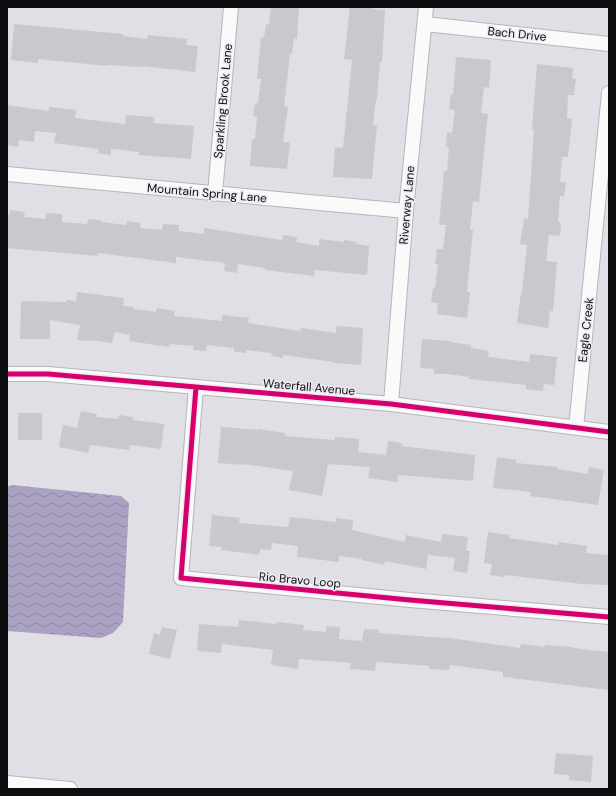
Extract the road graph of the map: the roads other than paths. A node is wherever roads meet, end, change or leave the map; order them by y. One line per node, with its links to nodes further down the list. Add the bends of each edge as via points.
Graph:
1 (231, 7): 7 (street, Sparkling Brook Lane)
2 (426, 7): 3 (street, Riverway Lane)
3 (425, 24): 4 (street, Bach Drive); 8 (street, Riverway Lane)
4 (609, 44)
5 (609, 93): 12 (street, Eagle Creek)
6 (7, 174): 7 (street, Mountain Spring Lane)
7 (215, 194): 8 (street, Mountain Spring Lane)
8 (406, 211): 11 (street, Riverway Lane)
9 (7, 374): 10 (street, Waterfall Avenue, via 48,374)
10 (196, 387): 11 (street, Waterfall Avenue); 14 (street, Rio Bravo Loop, via 181,578)
11 (391, 404): 12 (street, Waterfall Avenue)
12 (576, 428): 13 (street, Waterfall Avenue)
13 (609, 432)
14 (609, 617)
15 (7, 783): 16 (street)
16 (70, 789)

